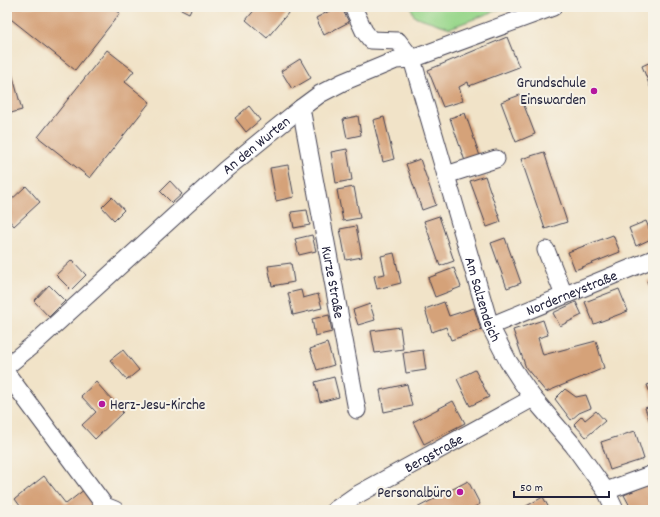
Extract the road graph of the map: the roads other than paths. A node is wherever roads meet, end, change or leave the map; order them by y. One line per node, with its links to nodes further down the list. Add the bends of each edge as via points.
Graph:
1 (353, 7): 3 (street, via 371,40 398,41)
2 (554, 7): 3 (street, An den Wurten)
3 (412, 59): 4 (street, An den Wurten, via 396,60 343,82); 6 (street, Am Salzendeich)
4 (301, 108): 11 (street, An den Wurten, via 226,169); 14 (street, Kurze Straße)
5 (496, 160): 6 (street)
6 (446, 175): 10 (street, Am Salzendeich)
7 (546, 250): 9 (street)
8 (653, 259): 9 (street, Norderneystraße)
9 (564, 295): 10 (street, Norderneystraße)
10 (490, 326): 13 (street, Am Salzendeich, via 508,361)
11 (7, 366)
12 (7, 374): 17 (street, via 105,506)
13 (533, 398): 16 (street, Am Salzendeich, via 573,445); 18 (street, Bergstraße, via 355,496)
14 (357, 410)
15 (653, 474): 16 (street)
16 (606, 491): 19 (street, Am Salzendeich)
17 (115, 510)
18 (335, 510)
19 (615, 510)

